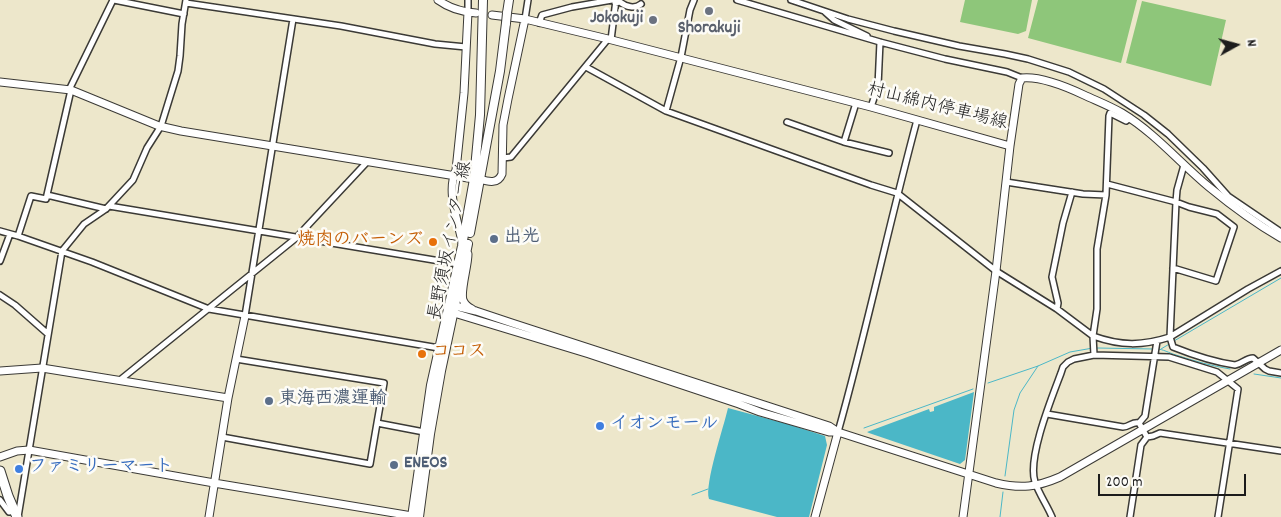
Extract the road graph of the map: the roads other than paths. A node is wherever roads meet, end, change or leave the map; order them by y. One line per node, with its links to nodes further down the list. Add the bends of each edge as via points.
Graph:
1 (114, 0): 15 (street); 28 (street)
2 (438, 0): 14 (street)
3 (468, 0): 14 (street)
4 (483, 0): 44 (main road, 長野須坂インター線)
5 (509, 0): 44 (main road, 長野須坂インター線, bridge, via 500,71)
6 (528, 0): 18 (street)
7 (694, 0): 24 (street)
8 (737, 0): 21 (street)
9 (791, 0): 13 (street)
10 (186, 1): 15 (street); 17 (street)
11 (614, 1): 12 (street, via 635,7); 19 (street, via 542,15); 20 (street)
12 (641, 4)
13 (823, 10): 21 (street, via 834,20); 55 (street, via 894,31 1020,57 1069,72 1104,89 1144,115 1168,134 1228,196)
14 (472, 13): 23 (street)
15 (184, 14): 35 (street, via 178,72)
16 (492, 15): 18 (street, 村山綿内停車場線)
17 (293, 19): 23 (street); 37 (street)
18 (525, 19): 19 (street, 村山綿内停車場線); 40 (street, via 508,99)
19 (539, 23): 20 (street, 村山綿内停車場線)
20 (610, 39): 24 (street, 村山綿内停車場線); 25 (street)
21 (873, 40): 22 (street)
22 (880, 42): 26 (street); 30 (street, via 878,86)
23 (466, 47): 43 (street, via 464,93)
24 (681, 58): 29 (street, 村山綿内停車場線); 31 (street)
25 (586, 66): 31 (street); 40 (street, via 511,157)
26 (1022, 78): 32 (street, via 1073,89); 38 (street, 村山綿内停車場線, via 1018,84)
27 (0, 82): 28 (street)
28 (70, 90): 35 (street); 49 (street)
29 (856, 103): 30 (street, 村山綿内停車場線); 36 (street)
30 (871, 107): 33 (street, 村山綿内停車場線)
31 (666, 111): 48 (street)
32 (1130, 118): 42 (street); 46 (street, via 1126,121 1110,113)
33 (917, 120): 38 (street, 村山綿内停車場線); 48 (street)
34 (787, 122): 36 (street)
35 (161, 126): 37 (street); 52 (street, via 132,180)
36 (844, 142): 39 (street)
37 (273, 146): 41 (street); 54 (street)
38 (1010, 146): 45 (street)
39 (889, 153)
40 (503, 158): 44 (street, via 502,174 498,179 489,182)
41 (367, 162): 43 (street); 58 (street)
42 (1184, 165): 51 (street); 59 (street, via 1235,209)
43 (453, 175): 44 (street); 60 (street, via 452,200)
44 (477, 179): 60 (main road, 長野須坂インター線)
45 (1006, 182): 47 (street); 65 (street)
46 (1107, 184): 50 (street); 51 (street)
47 (1072, 192): 50 (street); 71 (street, via 1052,277)
48 (897, 193): 65 (street); 94 (street)
49 (47, 195): 52 (street); 57 (street, via 46,199 31,196)
50 (1106, 195): 75 (street, via 1097,249 1097,309)
51 (1176, 202): 64 (street); 64 (street, via 1217,214 1234,227 1216,281)
52 (107, 208): 54 (street); 61 (street, via 84,224)
53 (0, 231): 56 (street)
54 (258, 232): 58 (street); 67 (street)
55 (1281, 232)
56 (10, 234): 57 (street); 62 (street)
57 (18, 236): 61 (street)
58 (296, 238): 63 (street); 67 (street)
59 (1281, 238)
60 (465, 244): 63 (main road, 長野須坂インター線); 70 (main road, 長野須坂インター線); 72 (street, via 468,264 462,297 464,303)
61 (62, 251): 69 (street); 74 (street)
62 (0, 261)
63 (458, 264): 70 (main road, 長野須坂インター線)
64 (1173, 268): 76 (street)
65 (996, 271): 71 (street); 102 (street)
66 (1281, 271): 76 (street)
67 (252, 274): 69 (street); 73 (street)
68 (0, 295): 74 (street)
69 (209, 309): 73 (street); 87 (street)
70 (452, 309): 72 (street); 78 (main road, 長野須坂インター線); 94 (street, via 760,412); 107 (main road, 長野須坂インター線)
71 (1057, 309): 75 (street)
72 (476, 311): 94 (street, via 829,426)
73 (245, 316): 78 (street); 82 (street)
74 (48, 334): 84 (street)
75 (1093, 336): 77 (street, via 1118,343); 80 (street)
76 (1171, 338): 77 (street); 83 (street, via 1173,348 1193,355 1231,364 1250,358)
77 (1157, 343): 81 (street)
78 (439, 348): 93 (main road, 長野須坂インター線)
79 (1281, 350): 83 (street)
80 (1094, 354): 81 (street); 90 (street, via 1074,359 1063,367)
81 (1155, 355): 88 (street, via 1217,372); 92 (street)
82 (236, 359): 89 (street); 91 (street, via 384,382)
83 (1260, 363): 86 (street, via 1269,371); 88 (street)
84 (42, 368): 85 (street); 87 (street); 98 (street)
85 (0, 371)
86 (1281, 373)
87 (120, 380): 89 (street)
88 (1227, 381): 92 (street); 97 (street, via 1238,389)
89 (228, 398): 95 (street)
90 (1047, 414): 92 (street, via 1127,427 1134,422); 104 (street, via 1036,453)
91 (377, 423): 93 (street); 95 (street, via 370,464)
92 (1141, 426): 96 (street); 104 (street, via 1060,476)
93 (424, 432): 107 (main road, 長野須坂インター線)
94 (838, 432): 102 (street); 109 (street)
95 (222, 437): 103 (street)
96 (1147, 437): 97 (street, via 1160,432); 112 (street, via 1141,445)
97 (1230, 444): 99 (street); 113 (street)
98 (29, 450): 100 (street); 103 (street); 106 (street)
99 (1281, 451)
100 (0, 457)
101 (0, 471): 106 (highway)
102 (969, 474): 104 (street, via 1009,486); 110 (street)
103 (214, 483): 107 (street); 108 (street)
104 (1036, 485): 111 (street)
105 (0, 500): 106 (street, via 9,512)
106 (16, 515)
107 (414, 516)
108 (209, 517)
109 (816, 517)
110 (963, 517)
111 (1052, 517)
112 (1130, 517)
113 (1218, 517)

